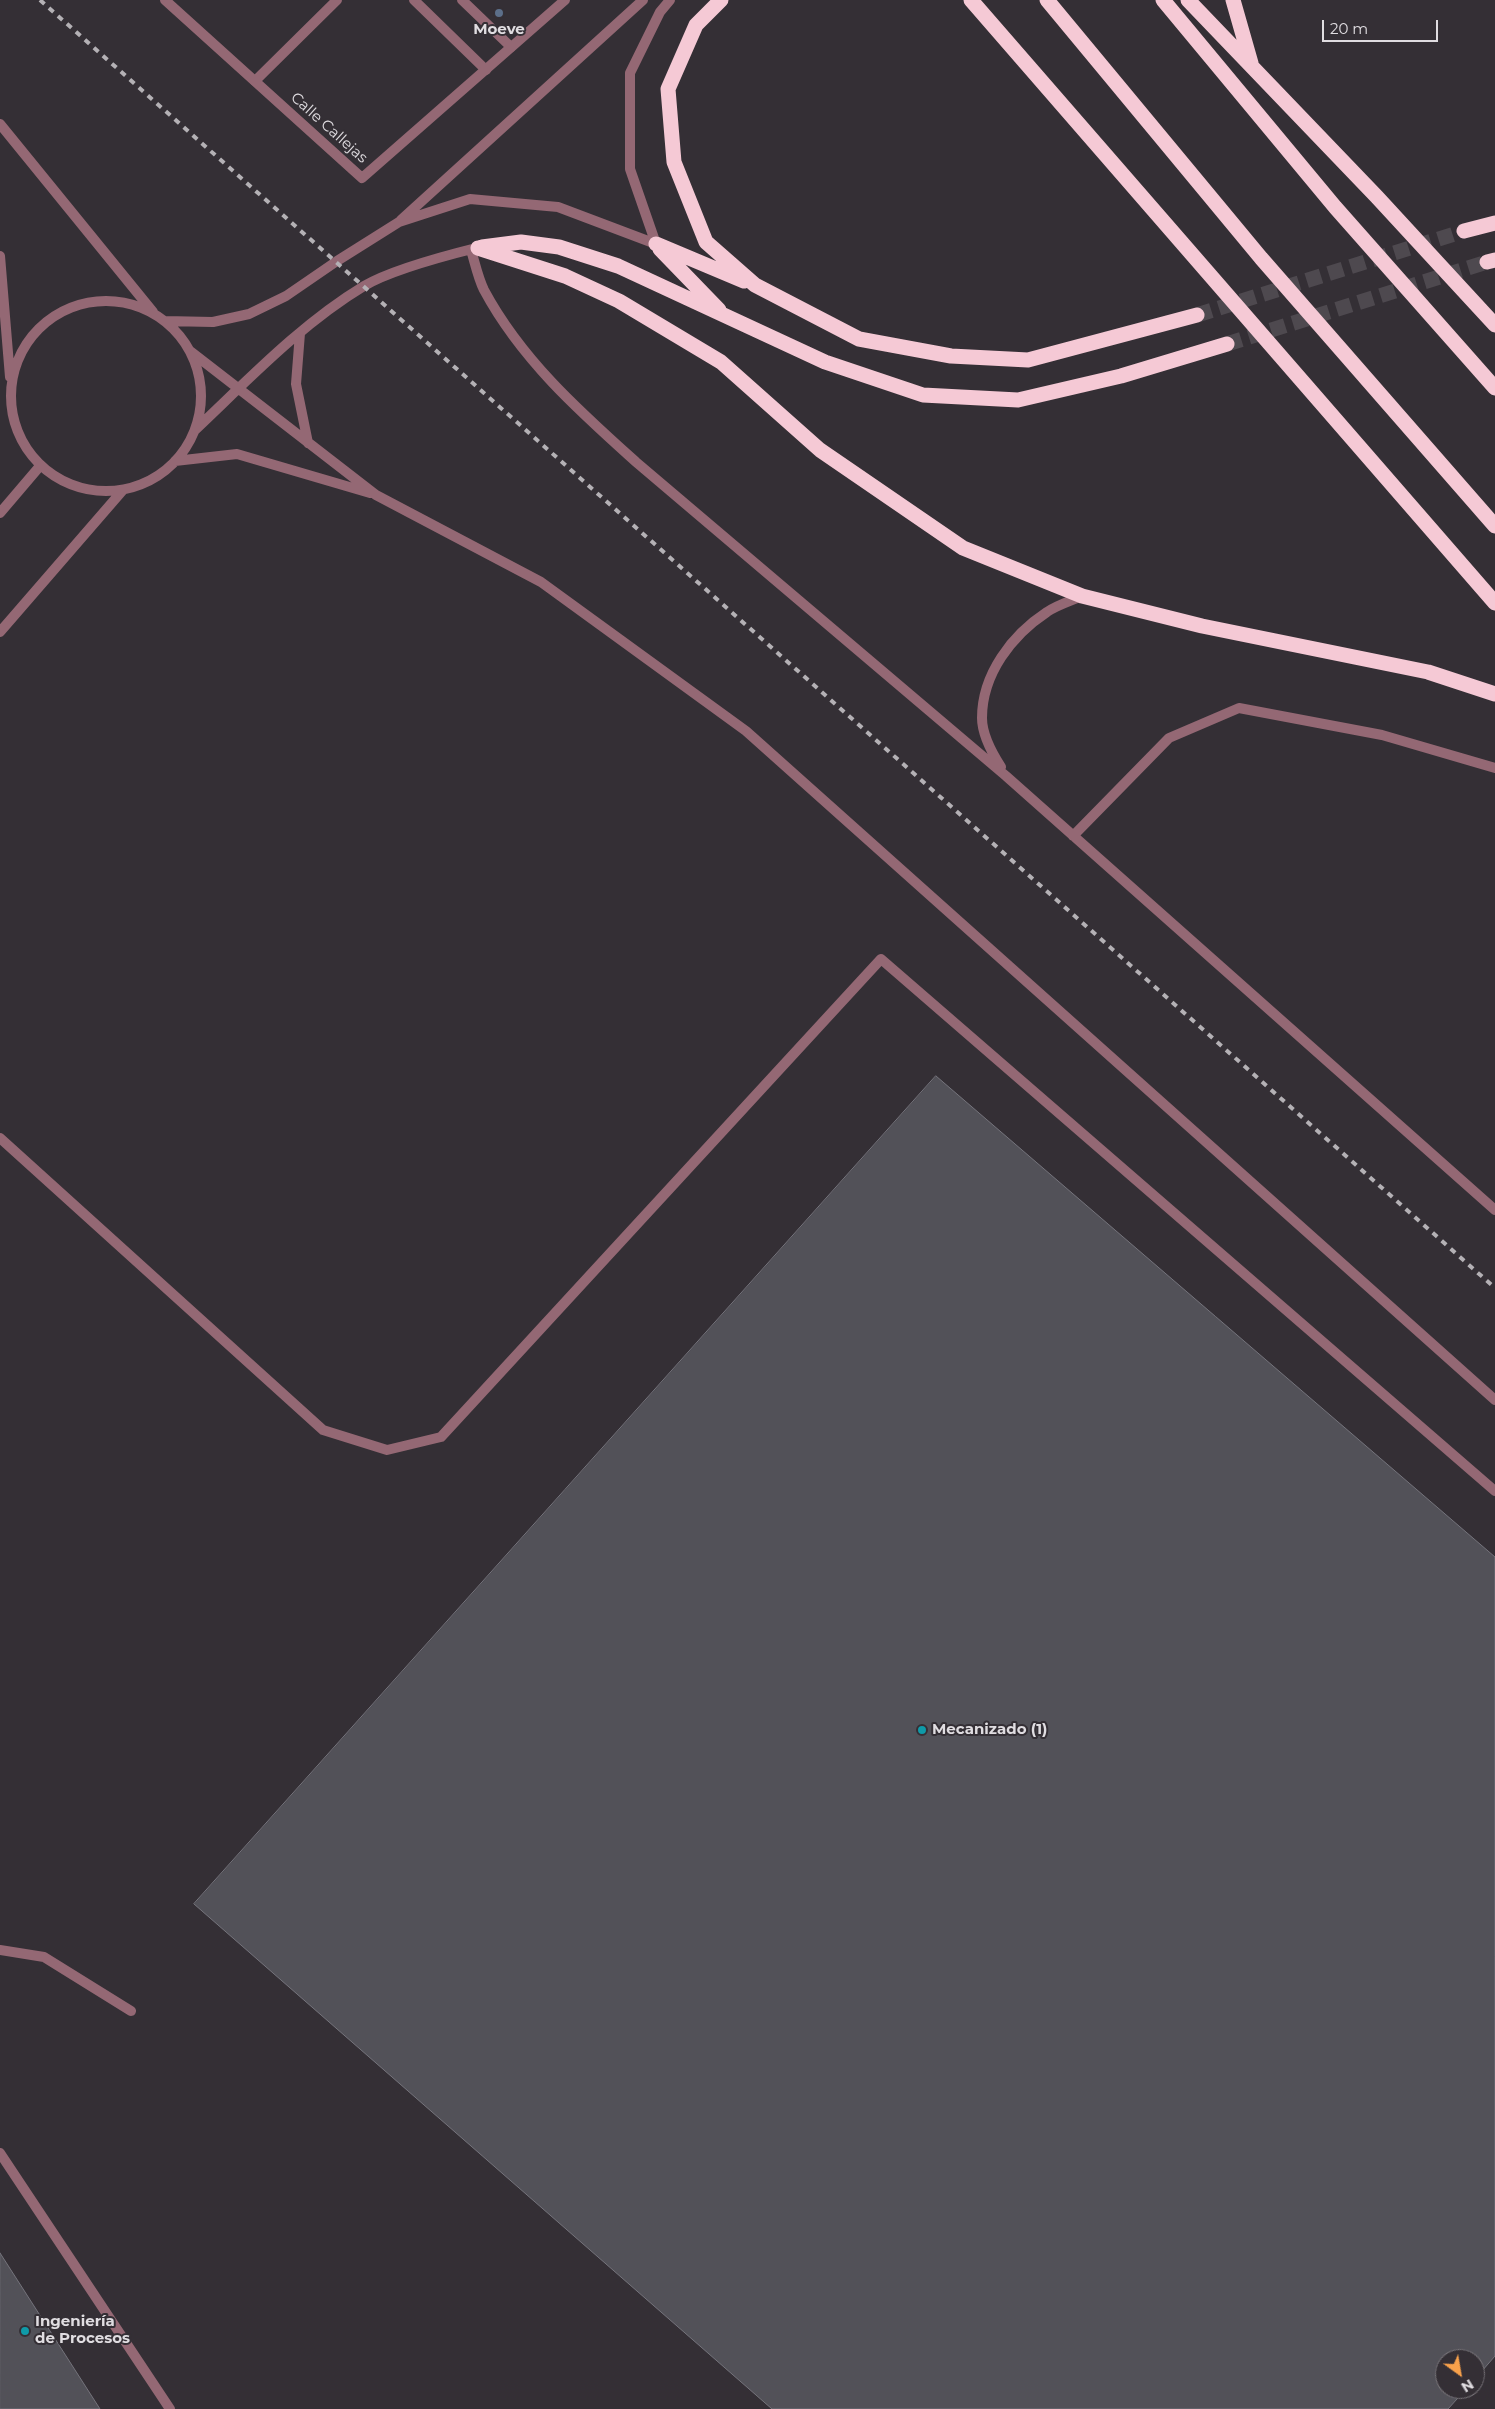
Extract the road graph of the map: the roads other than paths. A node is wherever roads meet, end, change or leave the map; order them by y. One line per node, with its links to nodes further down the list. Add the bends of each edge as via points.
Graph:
1 (164, 0): 17 (street, Calle Callejas)
2 (337, 0): 17 (street)
3 (414, 0): 16 (street)
4 (462, 0): 14 (street)
5 (565, 0): 14 (street, Calle Callejas)
6 (643, 0): 19 (street)
7 (670, 0): 22 (street, via 660,12 630,73 630,169)
8 (721, 0): 25 (highway, via 696,24 668,89 674,162 706,242)
9 (971, 0): 46 (highway)
10 (1047, 0): 44 (highway, via 1261,258)
11 (1163, 0): 36 (highway, via 1335,207)
12 (1188, 0): 15 (highway)
13 (1233, 0): 15 (highway)
14 (511, 47): 16 (street, Calle Callejas)
15 (1253, 67): 30 (highway)
16 (486, 70): 17 (street, Calle Callejas, via 362,178)
17 (255, 82)
18 (0, 124): 26 (street)
19 (399, 222): 22 (street, via 470,199 558,208); 29 (street, via 286,296 249,314 213,322)
20 (1495, 223): 21 (highway)
21 (1464, 231)
22 (656, 244): 25 (highway); 28 (highway)
23 (474, 249): 28 (highway, via 521,242 559,247 618,266); 31 (street, via 398,271 365,286); 45 (highway, via 564,276 619,301 721,362 820,450 963,548); 50 (street, via 483,288 510,331 538,369 579,411)
24 (0, 256): 34 (street)
25 (755, 285): 27 (highway, via 859,339 951,356 1028,360)
26 (153, 313): 29 (street); 34 (street, via 124,302 93,302 63,310 38,329 19,354)
27 (1197, 315)
28 (724, 316): 32 (highway, via 825,362 923,395 1018,400 1120,376)
29 (165, 321): 33 (street)
30 (1495, 325)
31 (300, 333): 35 (street); 38 (street, via 296,384)
32 (1227, 344)
33 (190, 351): 35 (street); 37 (street, via 199,377 200,404)
34 (11, 385): 40 (street, via 12,414 22,442)
35 (240, 388): 37 (street); 38 (street)
36 (1495, 388)
37 (194, 431): 39 (street)
38 (308, 443): 42 (street)
39 (175, 461): 41 (street, via 151,480); 42 (street, via 237,454)
40 (40, 466): 41 (street, via 65,483 94,491); 43 (street)
41 (123, 490): 47 (street)
42 (376, 495): 54 (street, via 541,582 746,731)
43 (0, 513)
44 (1495, 526)
45 (1082, 596): 48 (highway, via 1202,626 1428,672); 50 (street, via 1049,610 1026,628 1003,654 986,690 982,719 990,750)
46 (1495, 603)
47 (0, 632)
48 (1495, 694)
49 (1495, 768): 51 (street, via 1382,735 1239,708 1169,738)
50 (1006, 776): 51 (street)
51 (1073, 836): 53 (street)
52 (0, 1138): 55 (street, via 323,1430 388,1450 441,1437 880,959)
53 (1495, 1210)
54 (1495, 1400)
55 (1495, 1491)
56 (1, 1949): 57 (street, via 44,1957)
57 (132, 2011)
58 (0, 2153): 59 (street)
59 (170, 2409)

